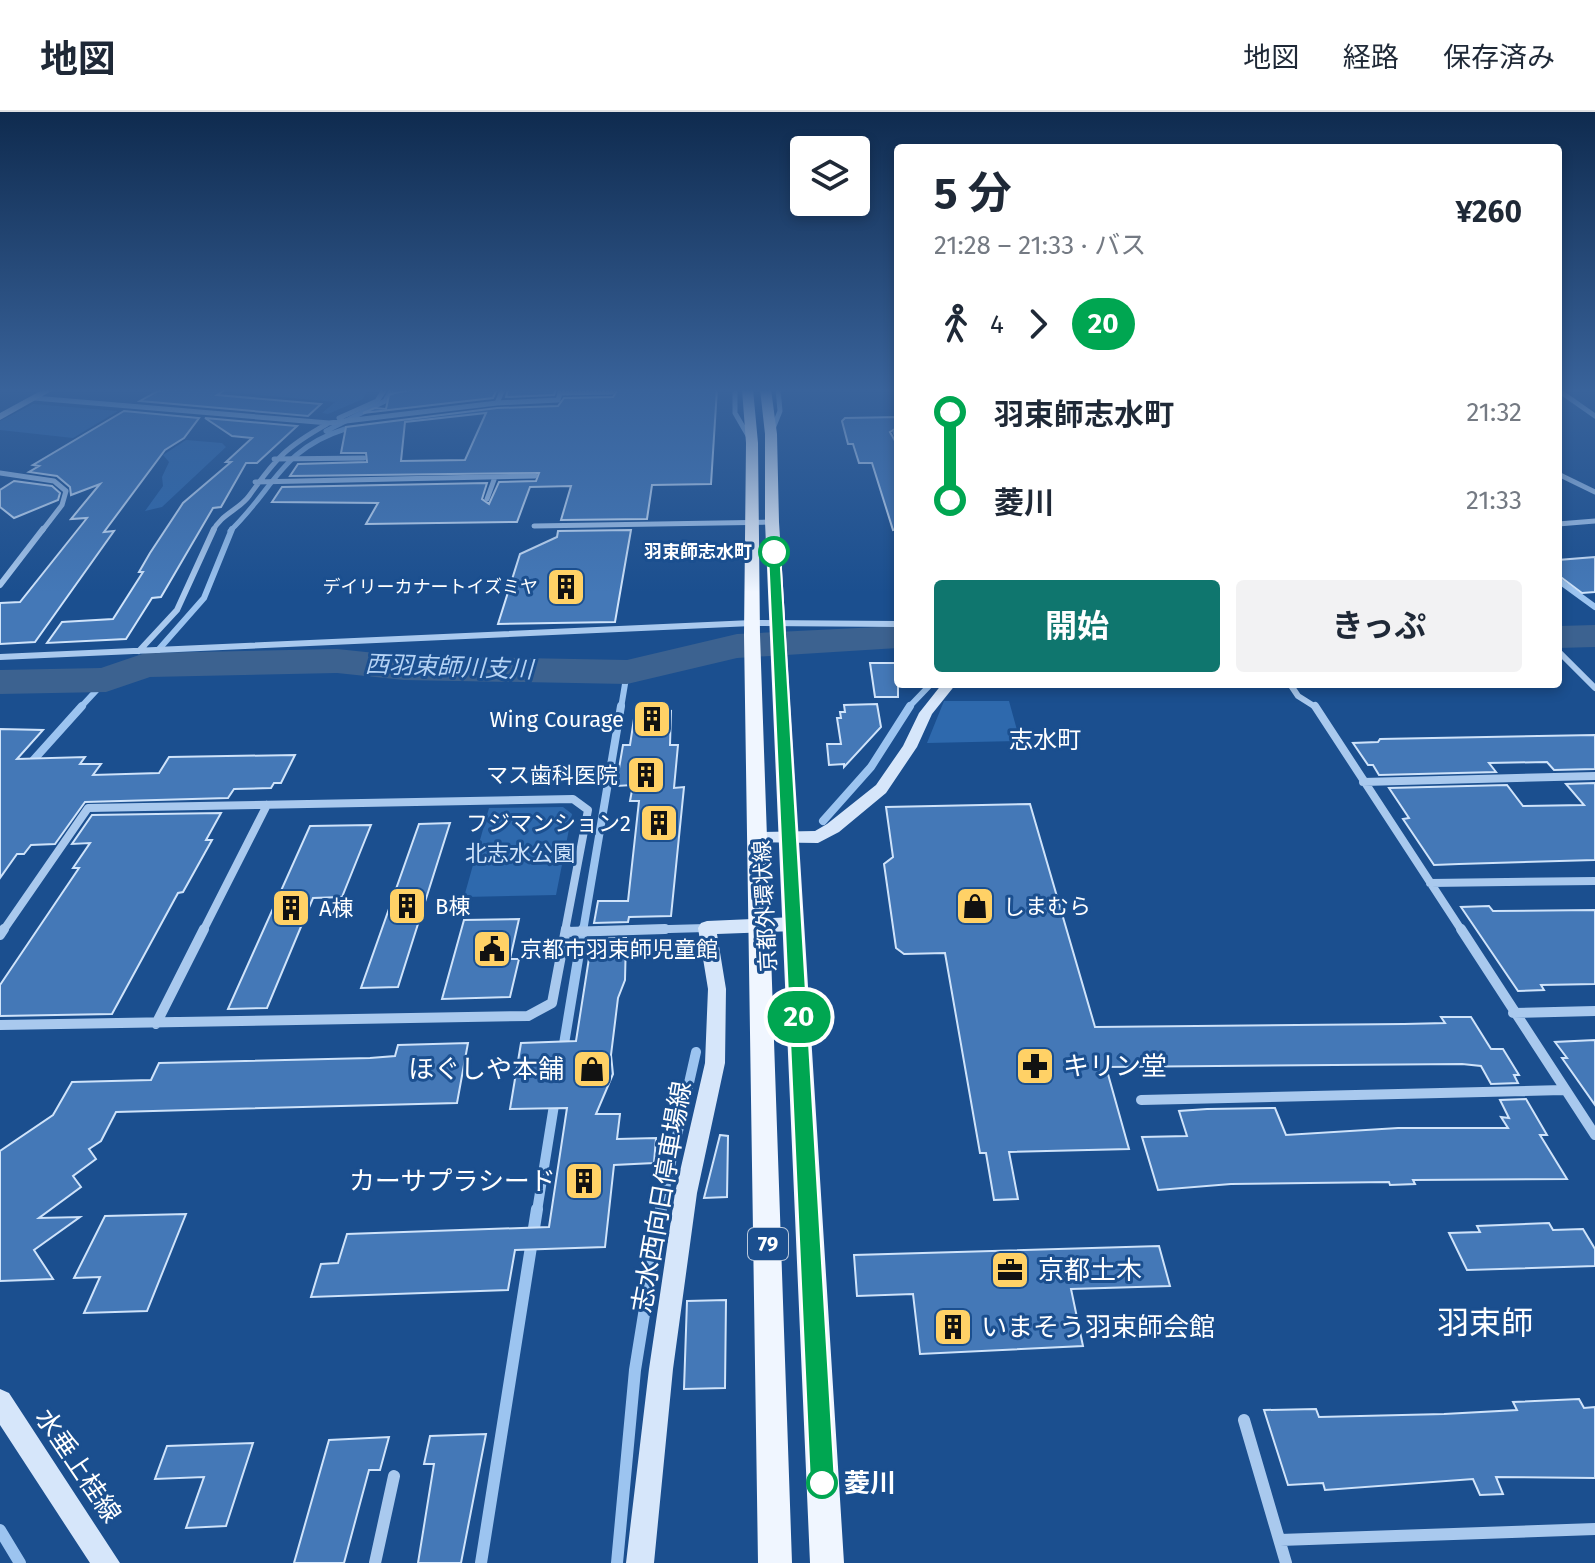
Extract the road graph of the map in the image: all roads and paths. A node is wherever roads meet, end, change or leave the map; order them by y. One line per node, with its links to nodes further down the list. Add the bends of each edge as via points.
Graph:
1 (751, 457): 13 (main road, 京都外環状線 / 79)
2 (771, 457): 14 (main road, 京都外環状線 / 79)
3 (364, 458): 4 (street)
4 (278, 459): 9 (street)
5 (0, 473): 17 (street, via 54,481 66,491 62,505)
6 (535, 476): 8 (street)
7 (1562, 476): 10 (street)
8 (495, 477): 9 (street); 11 (street)
9 (255, 482): 21 (street, via 249,496 216,525 177,610)
10 (1595, 492)
11 (487, 499)
12 (1595, 521): 15 (street)
13 (749, 522): 14 (street); 16 (street); 19 (main road, 京都外環状線 / 79)
14 (772, 522): 20 (main road, 京都外環状線 / 79)
15 (1562, 524)
16 (534, 526)
17 (0, 585)
18 (894, 624): 20 (street)
19 (752, 629): 20 (street); 21 (street); 30 (main road, 京都外環状線 / 79)
20 (779, 630): 31 (main road, 京都外環状線 / 79)
21 (142, 652): 23 (street)
22 (1562, 655): 26 (street)
23 (0, 657)
24 (946, 688): 31 (main road, via 881,789 818,837)
25 (1293, 688): 28 (street, via 1314,704)
26 (1595, 688)
27 (1595, 776): 28 (street)
28 (1363, 782): 33 (street)
29 (267, 805): 37 (street, via 573,799 588,810); 38 (street, via 88,808); 41 (street)
30 (757, 838): 31 (main road); 35 (main road, 京都外環状線 / 79)
31 (789, 838): 34 (main road, 京都外環状線 / 79)
32 (1595, 881): 33 (street)
33 (1430, 883): 40 (street)
34 (794, 924): 35 (main road); 55 (main road, 京都外環状線 / 79)
35 (759, 925): 36 (main road); 54 (main road, 京都外環状線 / 79)
36 (707, 928): 37 (street); 53 (main road, 志水西向日停車場線, via 717,989 715,1063 686,1193)
37 (569, 932): 41 (street, via 552,1003 528,1016)
38 (0, 935)
39 (1595, 1011): 40 (street)
40 (1513, 1013): 43 (street)
41 (156, 1024): 42 (street)
42 (0, 1025)
43 (1563, 1090): 44 (street); 45 (street)
44 (1141, 1100)
45 (1595, 1135)
46 (0, 1402): 51 (main road, 水垂上桂線)
47 (1244, 1420): 50 (street)
48 (394, 1476): 52 (street)
49 (1595, 1529): 50 (street)
50 (1280, 1540): 56 (street)
51 (106, 1563)
52 (375, 1563)
53 (640, 1563)
54 (775, 1563)
55 (827, 1563)
56 (1286, 1563)

